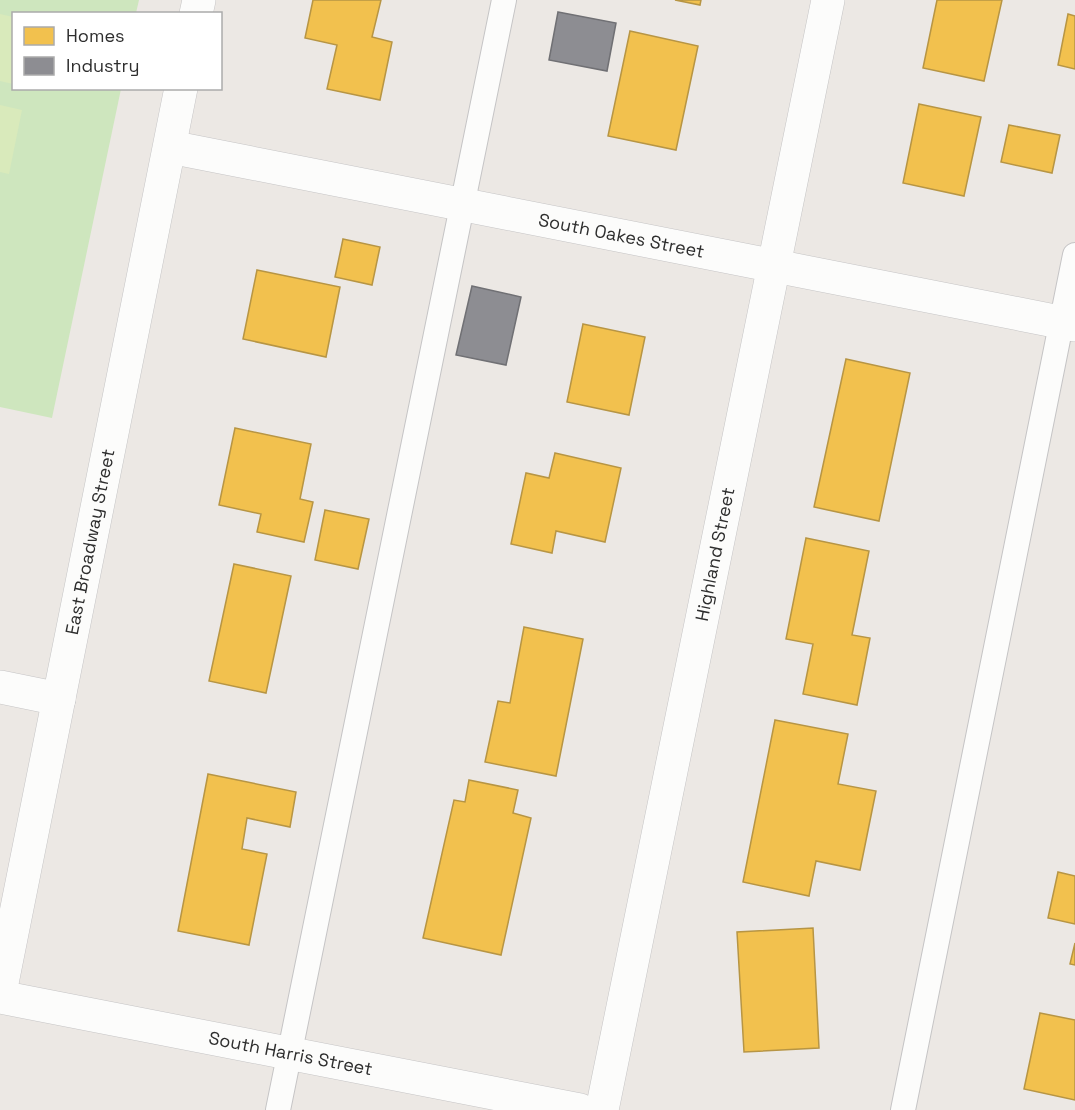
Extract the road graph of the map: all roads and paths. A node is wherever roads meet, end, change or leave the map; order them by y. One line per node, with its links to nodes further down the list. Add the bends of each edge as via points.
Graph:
1 (504, 0): 5 (lane)
2 (828, 0): 7 (street, Highland Street)
3 (181, 90): 4 (street, East Broadway Street)
4 (170, 147): 5 (street, South Oakes Street); 10 (street, East Broadway Street)
5 (463, 205): 7 (street, South Oakes Street); 12 (lane)
6 (1075, 255): 8 (lane)
7 (774, 266): 8 (street, South Oakes Street); 15 (street, Highland Street)
8 (1068, 324): 16 (lane)
9 (0, 687): 10 (street)
10 (59, 699): 11 (street, East Broadway Street)
11 (0, 995): 12 (street, South Harris Street)
12 (290, 1053): 13 (lane); 14 (street, South Harris Street)
13 (278, 1110)
14 (580, 1110)
15 (602, 1110)
16 (903, 1110)

